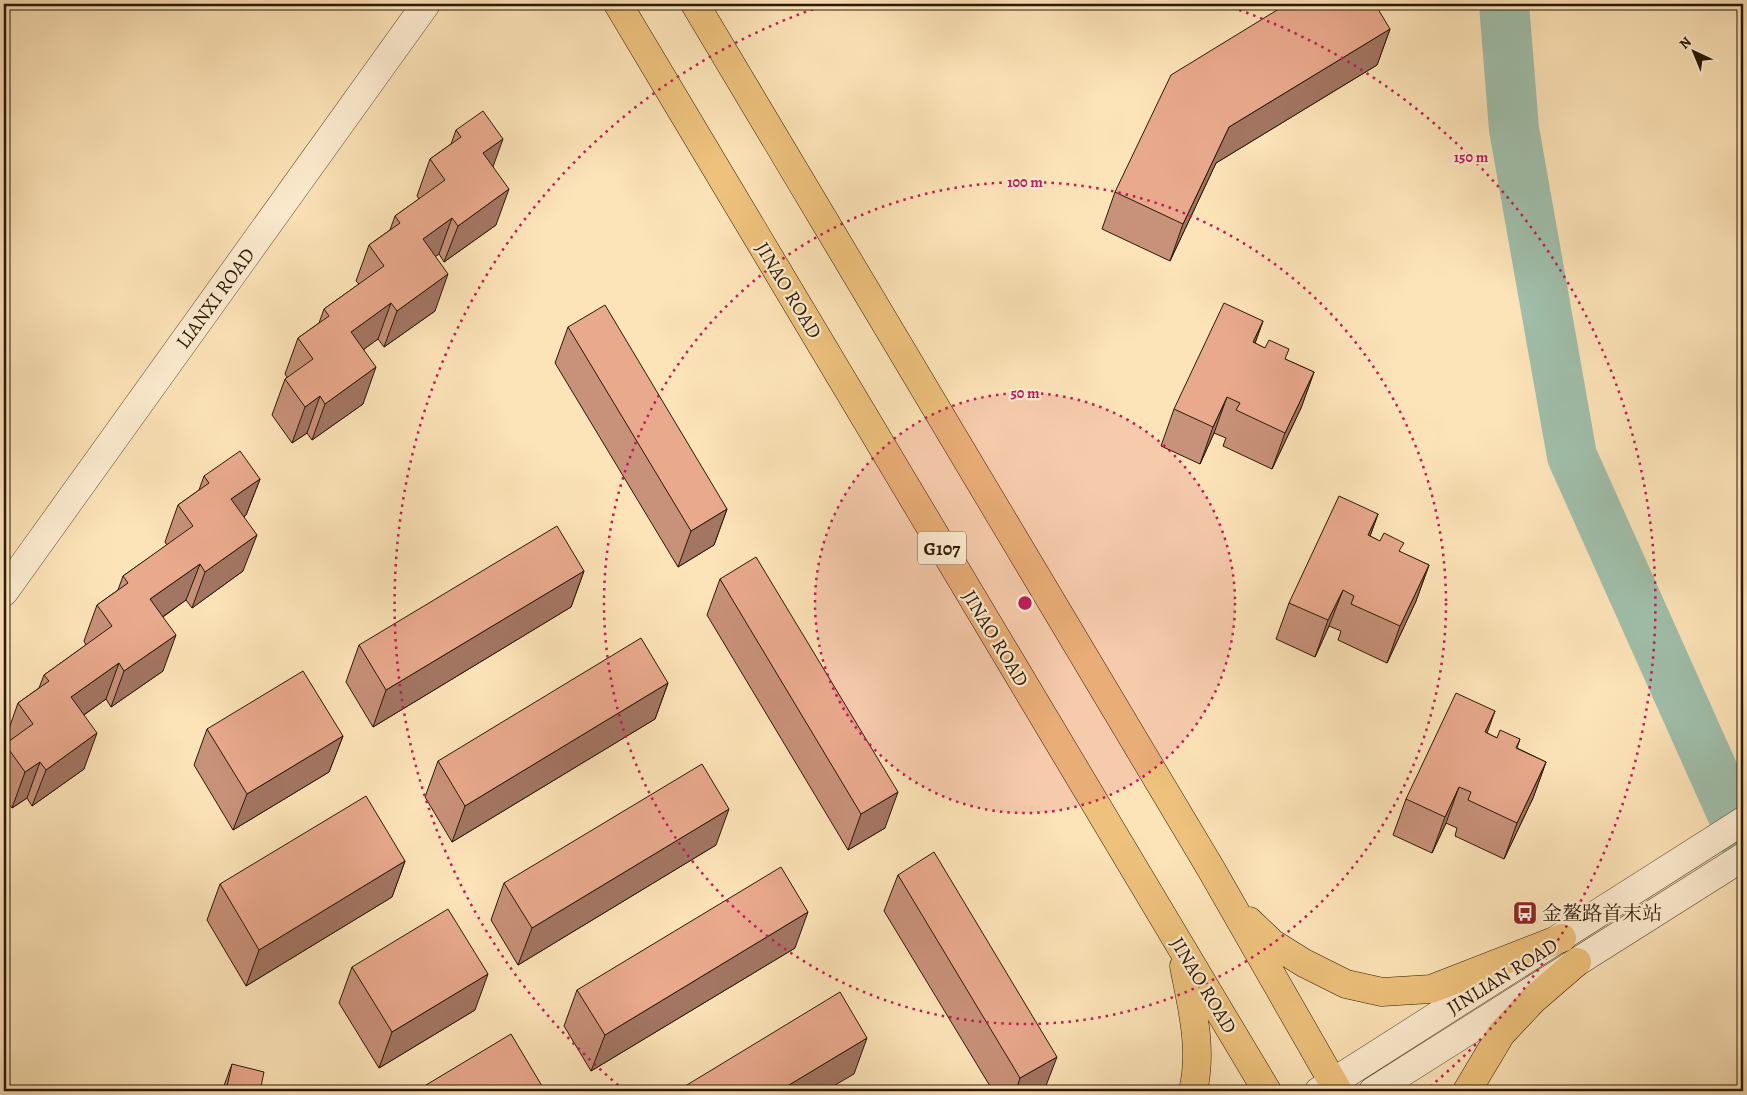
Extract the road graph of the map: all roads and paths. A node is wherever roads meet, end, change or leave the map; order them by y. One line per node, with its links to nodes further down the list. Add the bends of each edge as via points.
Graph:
1 (426, 4): 4 (street, LIANXI ROAD)
2 (618, 4): 9 (highway, JINAO ROAD / G107)
3 (695, 4): 7 (highway)
4 (4, 592)
5 (1743, 821): 8 (street, JINLIAN ROAD)
6 (1743, 857): 10 (street, JINLIAN ROAD)
7 (1231, 904): 8 (highway, via 1272,943 1304,963 1346,984 1382,992 1431,989); 11 (highway)
8 (1562, 938): 11 (street, JINLIAN ROAD)
9 (1180, 945): 12 (highway, via 1197,1031 1197,1071); 13 (highway, JINAO ROAD / G107)
10 (1577, 962): 14 (street, JINLIAN ROAD); 15 (highway, via 1533,1000 1502,1034)
11 (1330, 1088)
12 (1193, 1091)
13 (1267, 1091)
14 (1373, 1091)
15 (1467, 1091)

